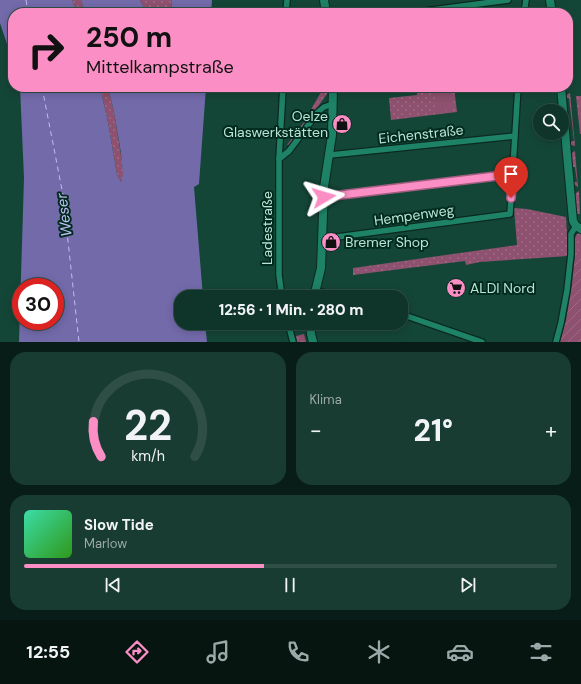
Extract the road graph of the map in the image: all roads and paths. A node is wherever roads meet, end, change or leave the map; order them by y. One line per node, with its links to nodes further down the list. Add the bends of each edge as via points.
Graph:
1 (508, 0): 2 (street)
2 (448, 8)
3 (283, 92): 10 (street, Ladestraße)
4 (333, 92): 7 (street)
5 (518, 92): 8 (street)
6 (561, 92): 13 (street, via 573,221)
7 (333, 104): 9 (street); 10 (street, via 318,112 289,151)
8 (515, 136): 9 (street, Eichenstraße); 11 (street)
9 (330, 155): 12 (street)
10 (279, 159): 15 (street, Ladestraße)
11 (513, 174): 12 (street); 14 (street, Hempenweg, via 510,214)
12 (324, 197): 14 (street)
13 (579, 227): 23 (street, via 571,234 567,290)
14 (322, 239): 16 (street, via 321,268)
15 (281, 290)
16 (316, 290)
17 (408, 316): 22 (street)
18 (290, 330): 20 (street)
19 (311, 330): 21 (street)
20 (293, 342)
21 (313, 342)
22 (482, 342)
23 (556, 342)

